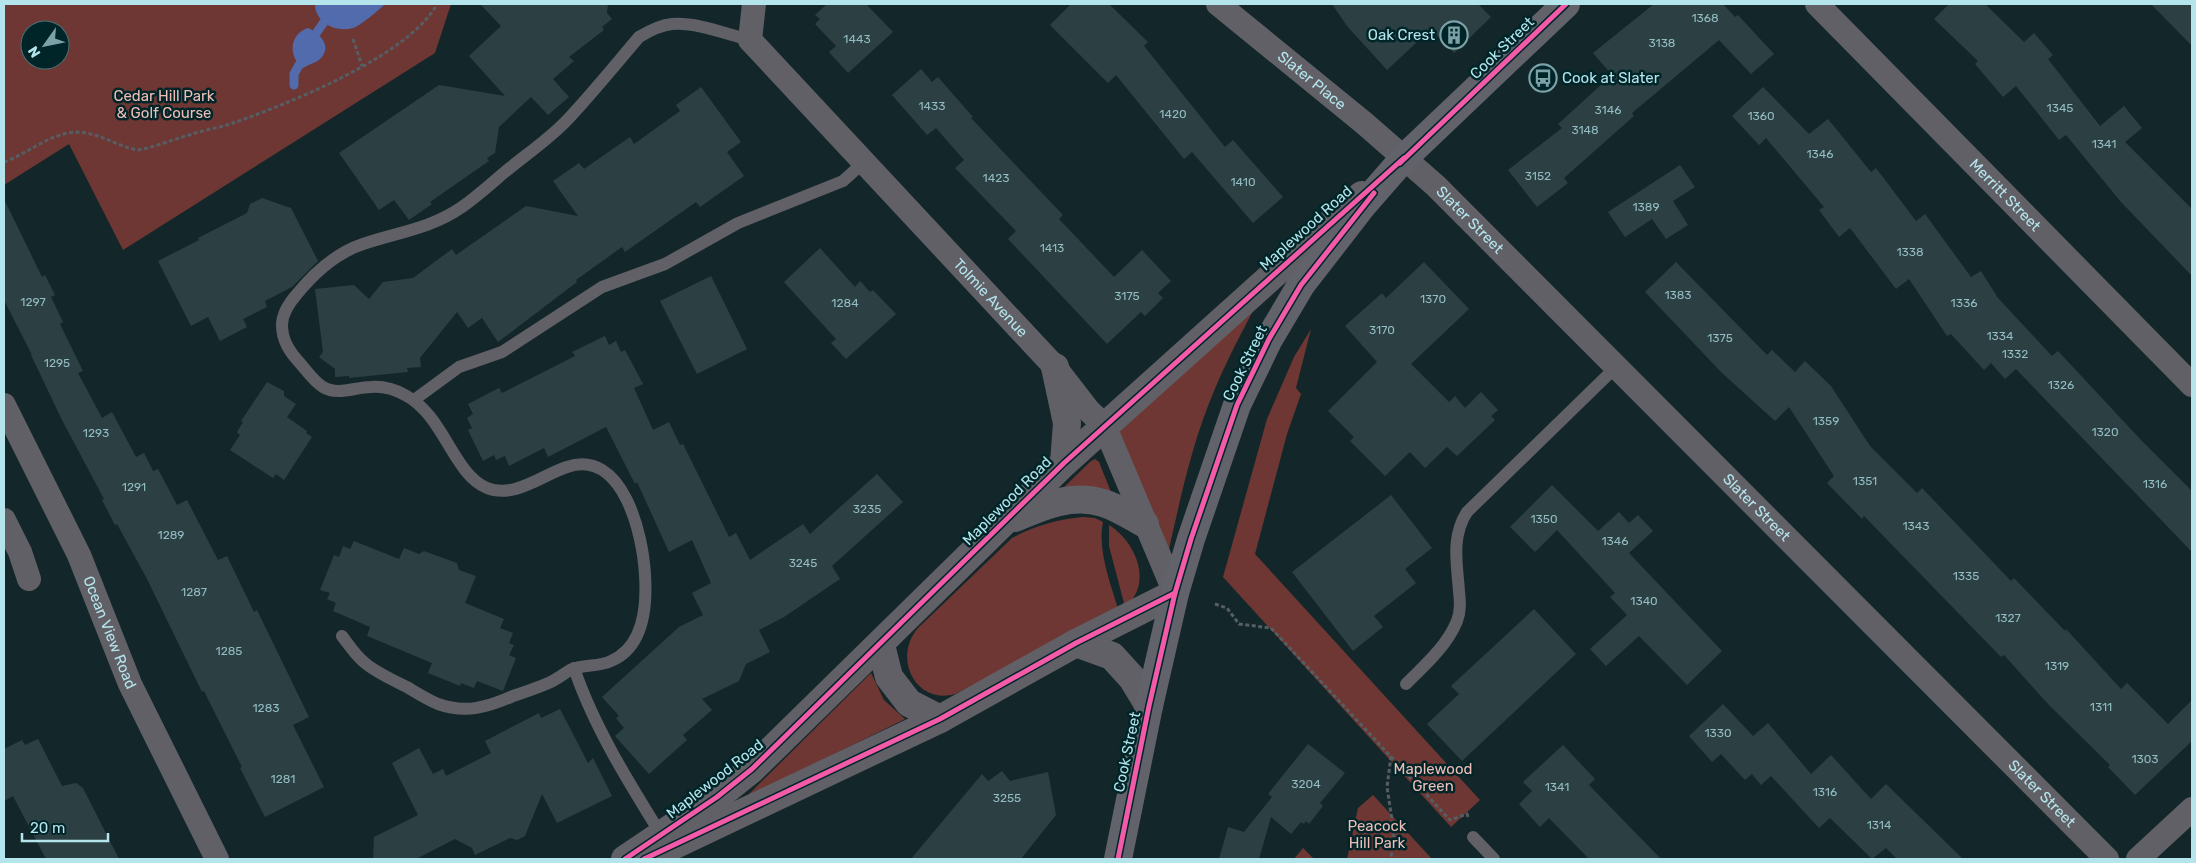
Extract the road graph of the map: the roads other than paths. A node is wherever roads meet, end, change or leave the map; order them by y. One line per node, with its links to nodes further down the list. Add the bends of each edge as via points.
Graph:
1 (754, 4): 5 (street)
2 (1218, 4): 6 (street, Slater Place)
3 (1566, 4): 6 (main road, Cook Street)
4 (1817, 4): 10 (street, Merritt Street)
5 (750, 40): 7 (street, Tolmie Avenue); 11 (lane, via 672,24 652,30 639,37 569,119 460,208 408,232 362,244 336,257 311,276 290,302 282,323 286,347 320,386 333,392 388,388)
6 (1404, 158): 9 (street, Slater Street, via 1436,186); 13 (street, Maplewood Road); 19 (main road, Cook Street, via 1301,285 1269,339 1237,405)
7 (863, 163): 8 (street, Tolmie Avenue); 11 (lane, via 843,181 738,223 665,264 602,287 502,352 459,367)
8 (1055, 367): 13 (street, Tolmie Avenue); 14 (street, via 1067,423)
9 (1616, 367): 24 (lane, via 1467,512 1460,523 1455,544 1461,607 1458,621 1432,658); 35 (street, Slater Street)
10 (2192, 384)
11 (414, 400): 23 (lane, via 438,425 473,479 488,489 504,491 521,487 566,467 582,464 595,466 610,475 622,491 643,544 646,593 643,620 635,639 623,654 610,662)
12 (4, 405): 30 (street, Ocean View Road, via 79,555 130,684)
13 (1104, 425): 14 (street, Maplewood Road); 16 (street, Tolmie Avenue)
14 (1064, 463): 17 (street, Maplewood Road)
15 (4, 520): 18 (street)
16 (1145, 524): 17 (street, via 1102,502 1080,500 1047,504); 19 (street, Tolmie Avenue)
17 (1000, 525): 22 (street, Maplewood Road)
18 (29, 579)
19 (1175, 593): 21 (street, Maplewood Road); 25 (main road, Cook Street)
20 (342, 636): 23 (lane, via 363,662 375,670 438,704 461,709 493,706 549,683)
21 (1076, 643): 25 (street, via 1112,656 1132,678); 26 (street, Maplewood Road)
22 (881, 644): 26 (street, via 889,677 909,703); 28 (street, Maplewood Road, via 752,769)
23 (574, 668): 28 (lane, via 582,693)
24 (1406, 684)
25 (1149, 706): 33 (main road, Cook Street)
26 (940, 719): 32 (street, Maplewood Road)
27 (2192, 809): 36 (street)
28 (662, 836): 31 (street, Maplewood Road)
29 (1473, 836): 34 (lane)
30 (217, 859)
31 (625, 859)
32 (644, 859)
33 (1118, 859)
34 (1494, 859)
35 (2107, 859)
36 (2138, 859)

